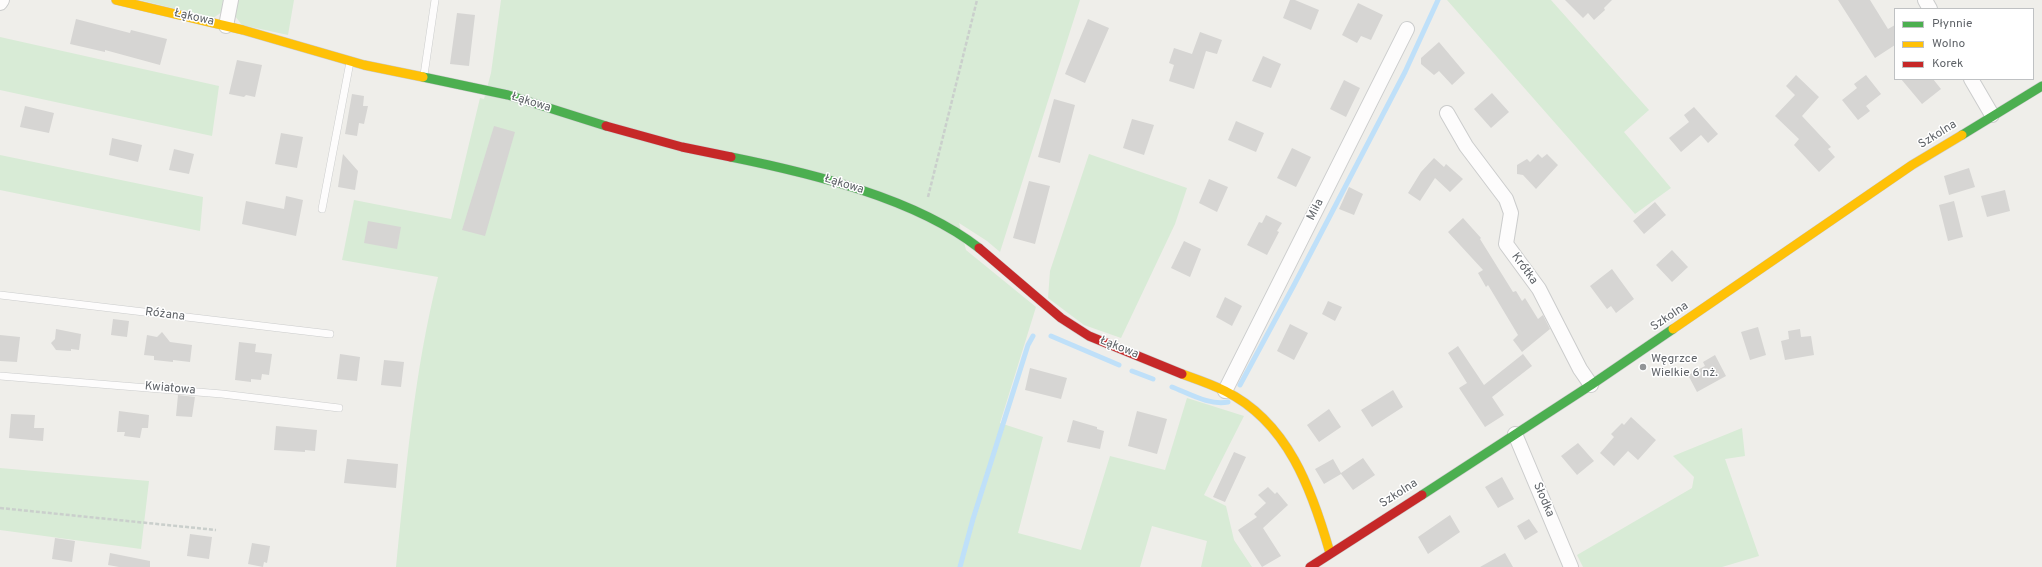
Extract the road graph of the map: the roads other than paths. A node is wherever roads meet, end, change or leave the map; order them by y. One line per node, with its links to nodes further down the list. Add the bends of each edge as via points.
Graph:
1 (2, 0): 5 (street)
2 (116, 0): 6 (street, Łąkowa)
3 (231, 0): 6 (street, Łąkowa)
4 (435, 0): 9 (lane)
5 (0, 3)
6 (226, 26): 8 (street, Łąkowa)
7 (1407, 29): 19 (street, Miła)
8 (350, 61): 9 (street, Łąkowa); 14 (lane)
9 (424, 78): 19 (street, Łąkowa, via 508,95 622,131 829,180 871,193 951,229 977,247 1076,329)
10 (1972, 80): 13 (street)
11 (2042, 86): 13 (street, Szkolna)
12 (1447, 113): 18 (street, Krótka, via 1466,146 1506,199 1511,213 1506,244 1539,289 1580,369)
13 (1992, 115): 18 (street, Szkolna, via 1912,165)
14 (322, 209)
15 (0, 295): 16 (lane, Różana)
16 (330, 334)
17 (0, 376): 20 (lane, Kwiatowa, via 222,394)
18 (1591, 385): 21 (street, Szkolna)
19 (1225, 390): 22 (street, Łąkowa, via 1259,413 1282,440 1308,483)
20 (339, 408)
21 (1515, 434): 22 (street, Szkolna); 24 (street, Słodka)
22 (1330, 553): 23 (street, Szkolna)
23 (1310, 567)
24 (1571, 567)

